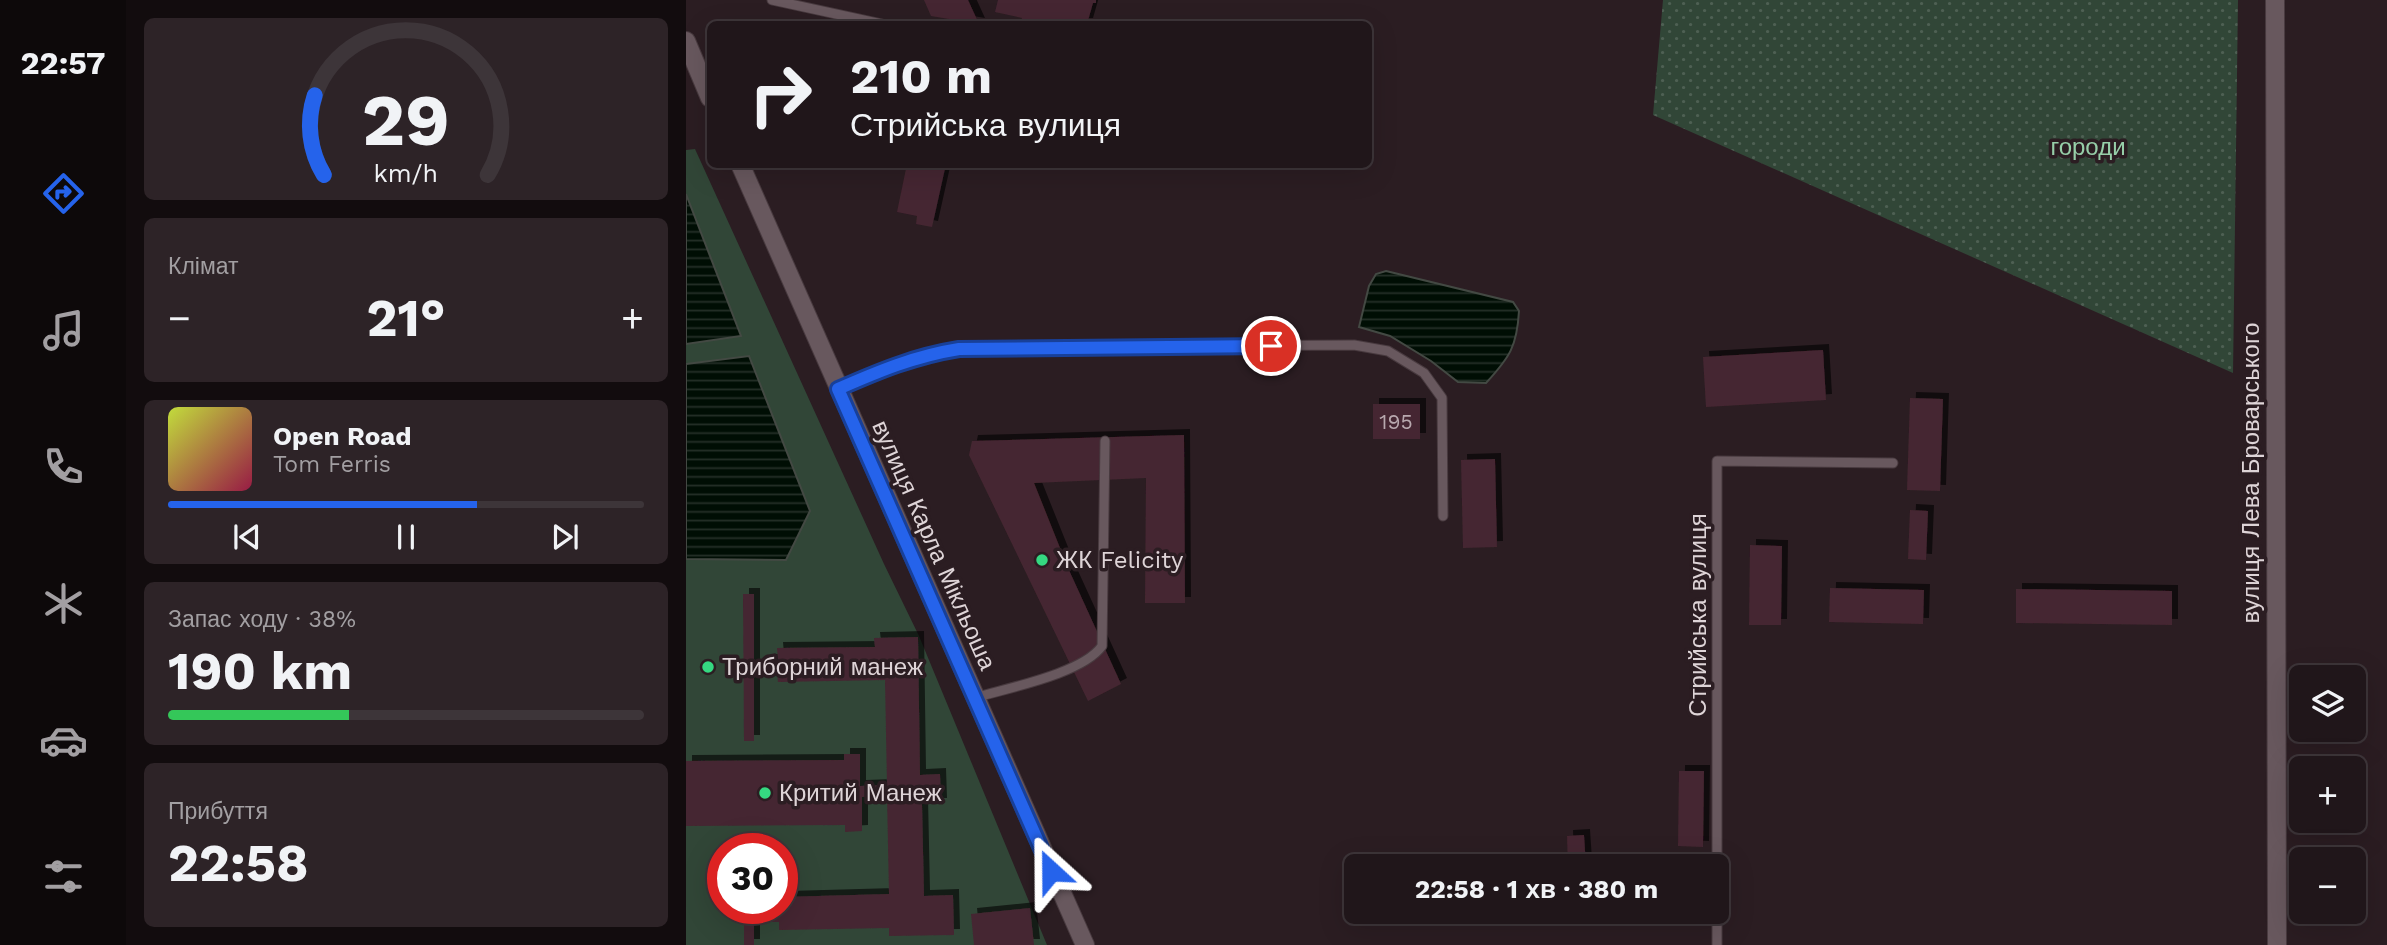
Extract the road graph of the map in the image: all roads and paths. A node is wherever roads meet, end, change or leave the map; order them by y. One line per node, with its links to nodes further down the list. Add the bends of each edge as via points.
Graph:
1 (772, 0): 3 (lane)
2 (2275, 0): 14 (street, вулиця Лева Броварського)
3 (868, 21)
4 (686, 41): 5 (street)
5 (707, 91)
6 (742, 168): 7 (street, вулиця Карла Мікльоша)
7 (838, 389): 10 (lane, via 902,362 959,349 1354,345 1388,351 1424,373 1442,398); 11 (street, вулиця Карла Мікльоша)
8 (1105, 441): 11 (lane, via 1102,646 1052,676)
9 (1893, 463): 13 (lane, Стрийська вулиця, via 1717,461)
10 (1443, 516)
11 (974, 698): 12 (street, вулиця Карла Мікльоша)
12 (1085, 945)
13 (1717, 945)
14 (2277, 945)

